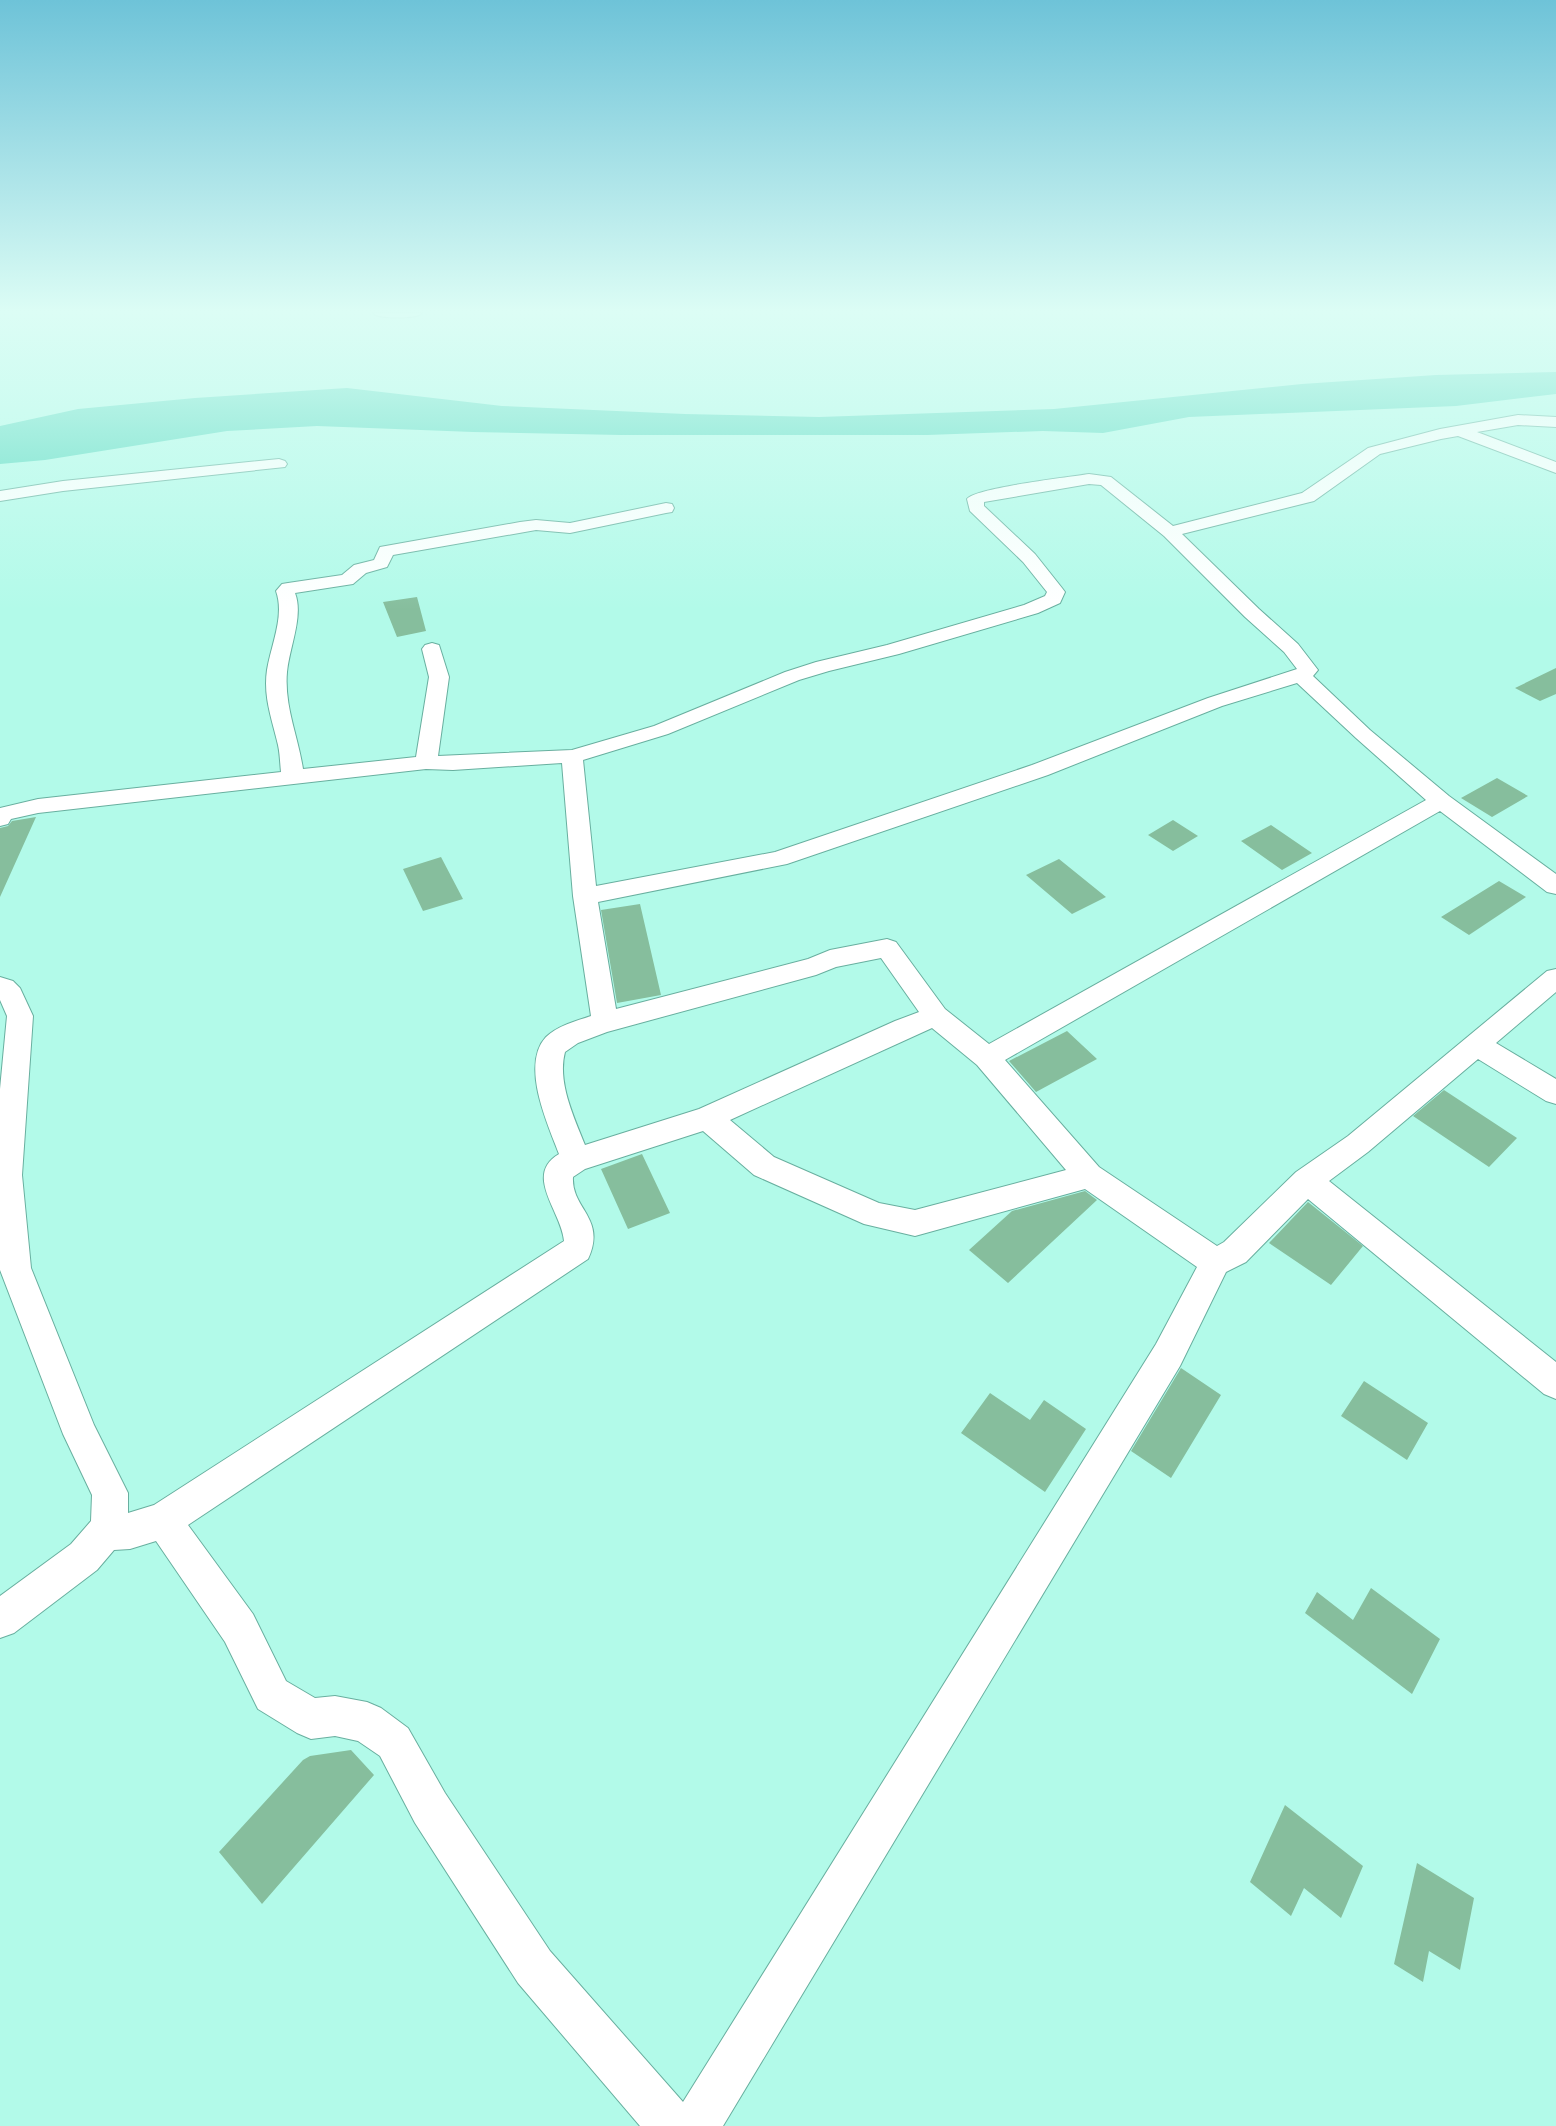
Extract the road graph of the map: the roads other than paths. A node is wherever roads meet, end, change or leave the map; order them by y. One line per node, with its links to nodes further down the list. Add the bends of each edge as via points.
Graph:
1 (1556, 422): 2 (street, via 1518,420)
2 (1459, 431): 4 (street); 7 (street, via 1380,448 1308,497)
3 (279, 464): 5 (street, via 63,486)
4 (1556, 468)
5 (0, 496)
6 (666, 508): 12 (street, via 570,528 536,525 392,550 386,552 381,563 360,569 347,580 285,590 288,599 285,638 277,670 277,705 289,746)
7 (1170, 532): 9 (street, via 1291,648 1308,670); 10 (street, via 1099,478 977,498 974,502 976,507 1029,558 1056,592 1054,599 1031,609 902,647 792,676 661,730)
8 (432, 649): 11 (street, via 440,677)
9 (1301, 675): 13 (street); 16 (street, via 1215,702 1040,770 779,859)
10 (574, 756): 11 (street); 16 (street)
11 (426, 762): 12 (street)
12 (293, 777): 14 (street, via 38,806 3,814)
13 (1441, 801): 15 (street); 22 (street)
14 (0, 819)
15 (1556, 886)
16 (585, 896): 20 (street)
17 (1556, 978): 21 (street)
18 (0, 986): 31 (street, via 15,1002 20,1016 7,1175 15,1268 80,1434 110,1493 110,1517)
19 (936, 1016): 20 (street, via 887,948 830,959 816,966); 22 (street); 24 (street)
20 (606, 1022): 25 (street, via 561,1041 552,1048 549,1057 551,1089)
21 (1476, 1044): 23 (street); 27 (street, via 1358,1144)
22 (987, 1058): 26 (street)
23 (1556, 1092)
24 (708, 1118): 25 (street); 26 (street, via 764,1166 875,1215 915,1223)
25 (576, 1160): 30 (street, via 558,1174 557,1182 573,1216 580,1241 577,1249)
26 (1089, 1176): 28 (street)
27 (1307, 1180): 28 (street, via 1235,1252); 29 (street)
28 (1215, 1262): 34 (street, via 1168,1355)
29 (1556, 1382)
30 (164, 1520): 31 (street, via 130,1532); 33 (street, via 239,1628 272,1695 311,1719 335,1716 367,1722 394,1742 430,1808 534,1967)
31 (105, 1532): 32 (street, via 84,1557)
32 (0, 1619)
33 (672, 2126)
34 (696, 2126)

